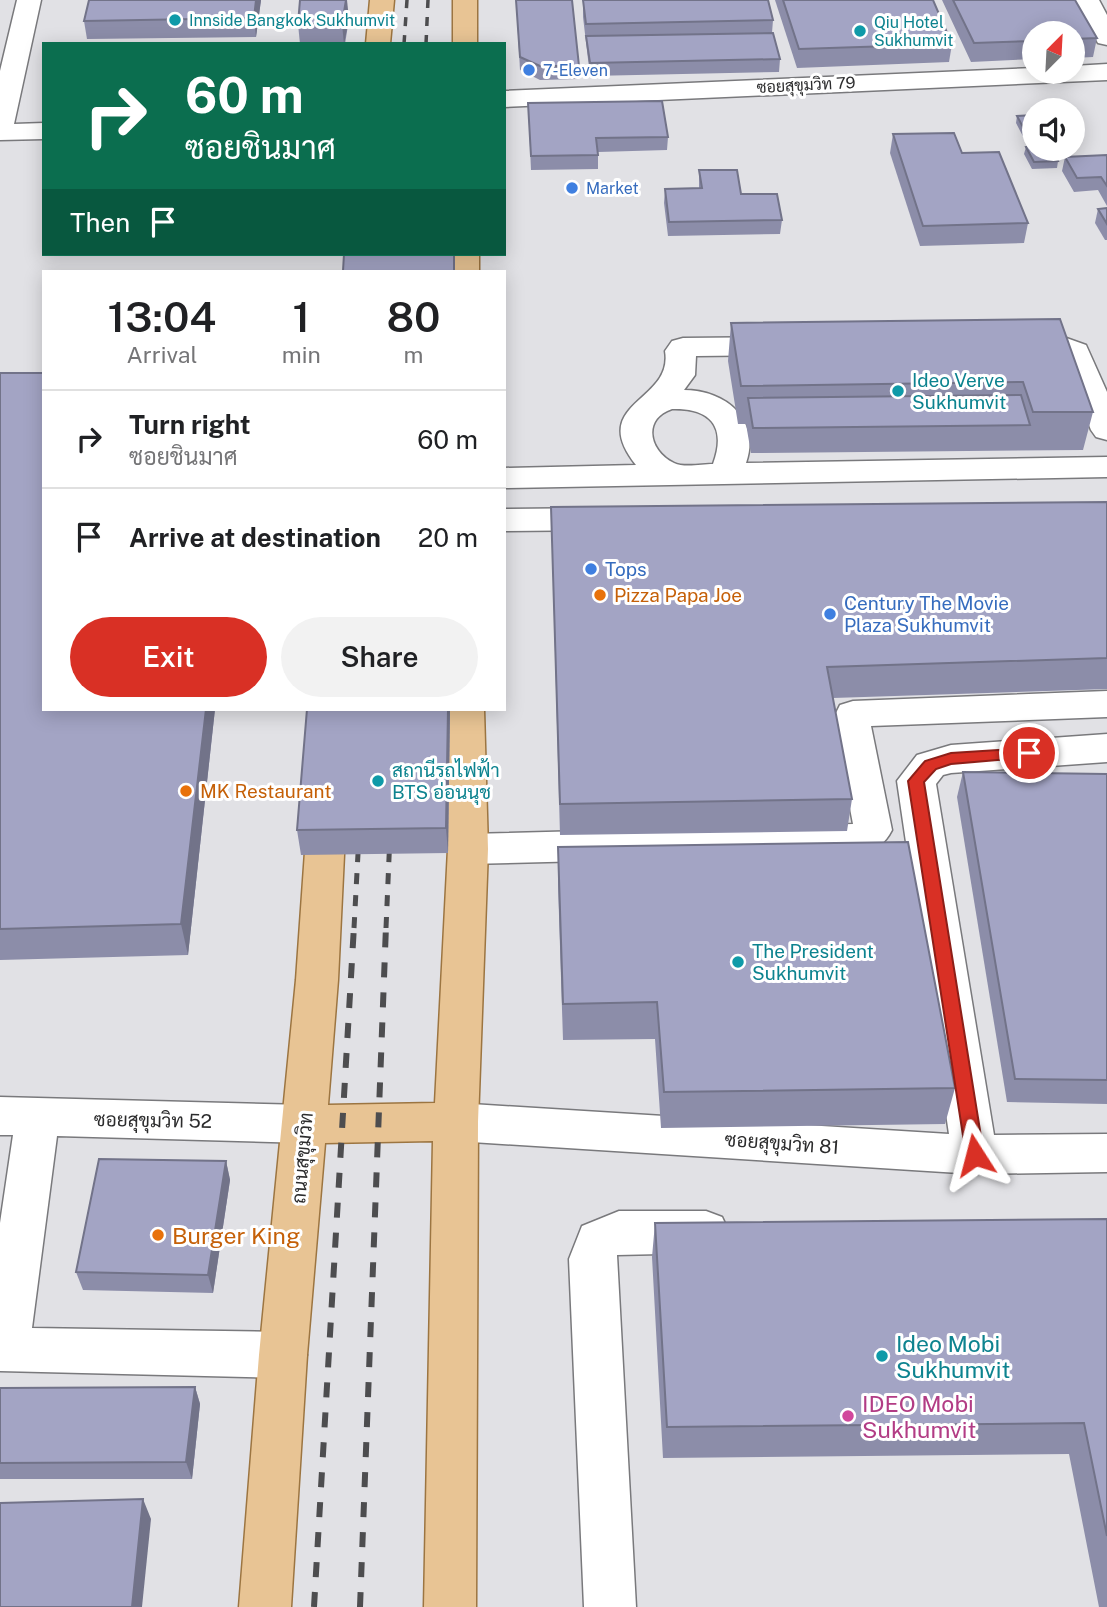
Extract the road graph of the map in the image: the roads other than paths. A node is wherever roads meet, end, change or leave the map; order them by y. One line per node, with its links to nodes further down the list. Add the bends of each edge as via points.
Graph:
1 (29, 0): 10 (street)
2 (382, 0): 6 (main road)
3 (465, 0): 7 (main road)
4 (1087, 0): 5 (street)
5 (1107, 38)
6 (377, 42)
7 (465, 42)
8 (1107, 72): 9 (street, ซอยสุขุมวิท 79)
9 (506, 99)
10 (1, 119): 11 (street)
11 (42, 130)
12 (984, 344): 15 (street, via 1072,348)
13 (807, 346): 14 (street, via 683,347 680,378)
14 (651, 403): 17 (street, via 637,417 636,437 643,453); 18 (street, via 695,401 721,410 735,438)
15 (1107, 430)
16 (1107, 467): 18 (street, via 1061,459)
17 (668, 475): 18 (street); 19 (street)
18 (726, 475)
19 (506, 478)
20 (641, 519): 21 (street)
21 (506, 520)
22 (1107, 704): 26 (street, via 853,714 873,822 873,830 861,839)
23 (333, 711): 29 (main road, ถนนสุขุมวิท)
24 (466, 711): 26 (main road)
25 (1107, 748): 31 (street, via 951,759 930,765 916,781)
26 (468, 849): 28 (main road)
27 (19, 1117): 29 (street, ซอยสุขุมวิท 52); 33 (street, via 5,1350)
28 (456, 1122): 29 (main road); 31 (street, ซอยสุขุมวิท 81); 35 (main road)
29 (305, 1124): 33 (main road, ถนนสุขุมวิท)
30 (1107, 1153): 31 (street, ซอยสุขุมวิท 81)
31 (975, 1155)
32 (744, 1231): 36 (street, via 619,1232 598,1241 592,1259)
33 (283, 1355): 34 (main road, ถนนสุขุมวิท)
34 (265, 1607)
35 (450, 1607)
36 (610, 1607)

